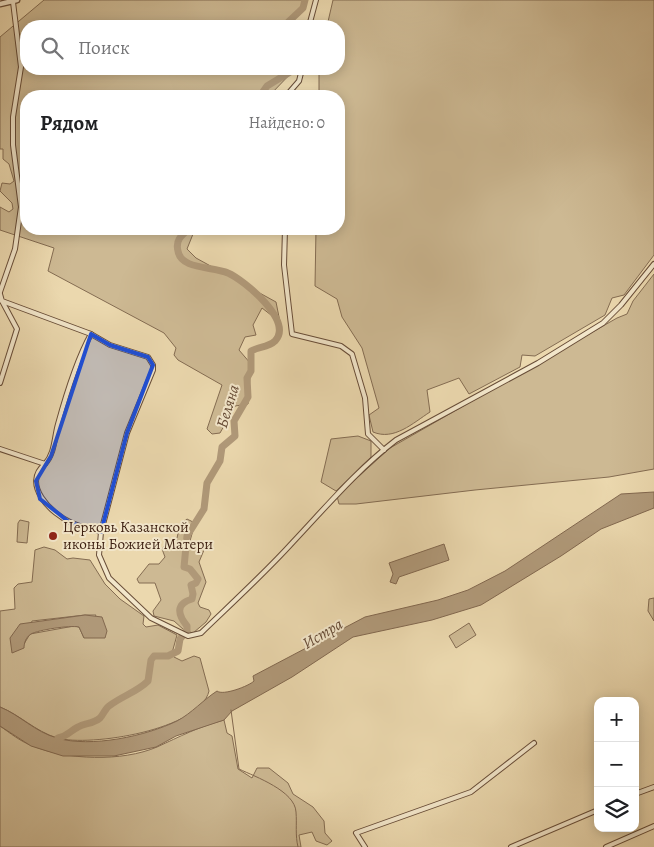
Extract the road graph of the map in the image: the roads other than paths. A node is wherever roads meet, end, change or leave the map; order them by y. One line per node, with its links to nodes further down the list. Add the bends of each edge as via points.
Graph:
1 (316, 0): 4 (street)
2 (15, 1): 3 (street); 5 (street)
3 (0, 4)
4 (311, 20)
5 (20, 56)
6 (20, 73): 9 (street, via 12,118)
7 (300, 75): 8 (street)
8 (291, 90)
9 (20, 199)
10 (20, 214): 13 (street, via 15,249)
11 (285, 235): 18 (street, via 284,265 291,330 294,336 341,346 352,354 364,398 368,434)
12 (654, 264): 18 (street, via 622,305 603,323 538,363 396,440)
13 (0, 291): 14 (street)
14 (2, 301): 15 (street); 16 (street, via 16,329)
15 (91, 334): 19 (street, via 57,426 51,456); 20 (street, via 110,345 148,357 153,365 127,433)
16 (0, 383)
17 (0, 450): 19 (street)
18 (384, 450): 20 (street, via 333,496 293,542 201,633 188,636 152,618 108,578 99,555)
19 (45, 464): 20 (street, via 37,473 36,480 40,499 70,522)
20 (101, 532)
21 (534, 743): 26 (street, via 470,792 356,833)
22 (654, 786): 23 (street)
23 (639, 792)
24 (594, 812): 27 (street)
25 (654, 826): 28 (street)
26 (365, 847)
27 (511, 847)
28 (606, 847)

